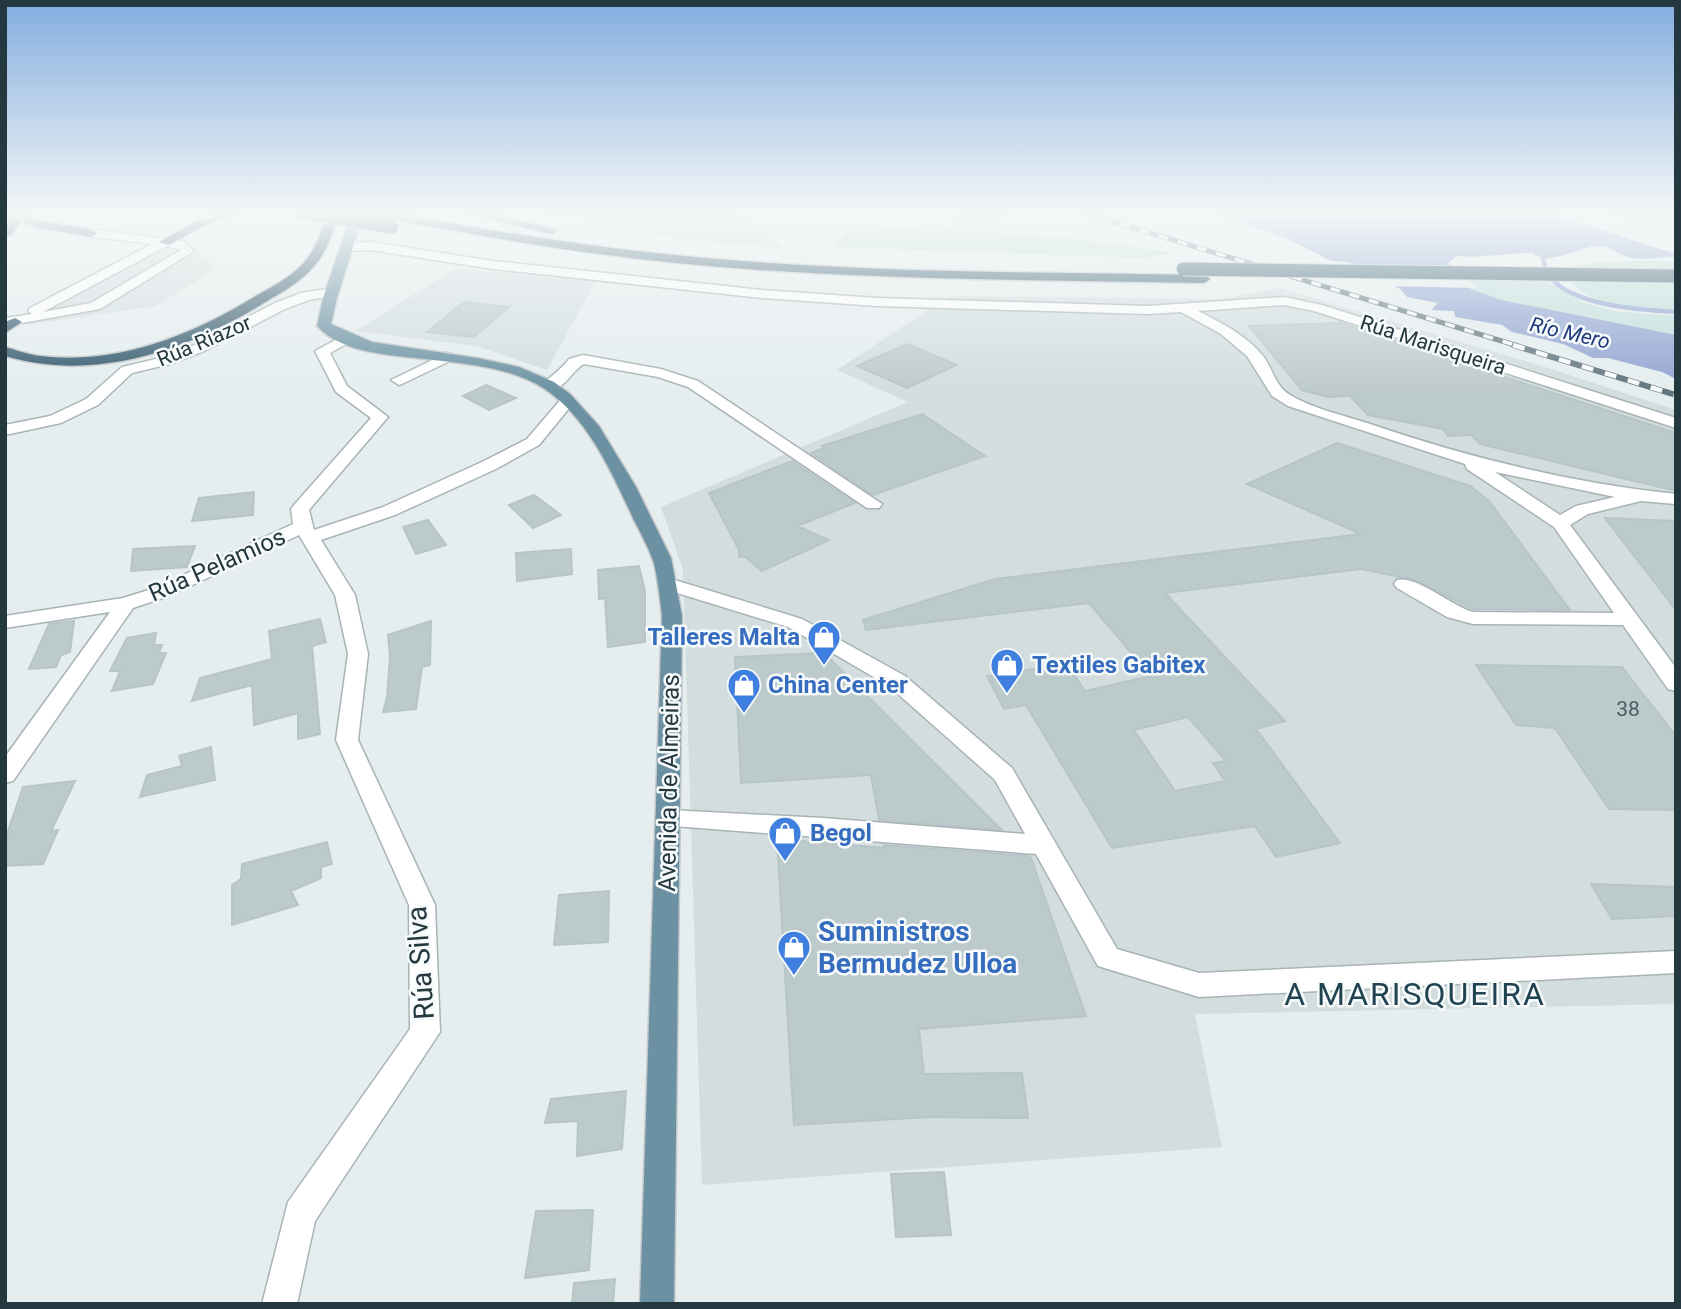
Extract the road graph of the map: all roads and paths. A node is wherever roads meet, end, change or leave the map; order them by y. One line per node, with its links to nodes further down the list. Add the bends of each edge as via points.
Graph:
1 (100, 273): 11 (street)
2 (104, 273): 11 (street)
3 (151, 273): 15 (street, via 95,306)
4 (285, 273): 16 (highway, via 219,316 169,338 111,353 39,353)
5 (298, 273): 18 (highway, via 199,333 150,349 87,361 40,362)
6 (339, 273): 13 (main road)
7 (568, 273): 14 (street, Rúa Marisqueira, via 762,294 957,305)
8 (964, 273): 12 (highway)
9 (1496, 273): 10 (highway, bridge)
10 (1676, 276)
11 (97, 277): 15 (street)
12 (1676, 286)
13 (332, 292): 17 (main road, via 324,326); 23 (street, Rúa Riazor, via 293,301 199,348 127,370 92,402 55,421)
14 (1184, 309): 22 (street, Rúa Marisqueira, via 1284,301 1317,308); 24 (street, via 1228,332 1258,360 1276,392 1399,440)
15 (8, 324)
16 (5, 340)
17 (343, 340): 19 (main road, Avenida de Almeiras); 29 (street, Rúa Pelamios, via 322,351 341,389 380,417 300,509)
18 (5, 351)
19 (447, 357): 20 (street); 21 (main road, Avenida de Almeiras, via 523,374)
20 (399, 380)
21 (559, 393): 27 (street, via 573,362 583,359 661,373 693,384); 29 (street, via 533,442 389,511); 30 (main road, Avenida de Almeiras, via 598,436 629,490 662,560)
22 (1676, 423)
23 (5, 430)
24 (1460, 456): 25 (street); 28 (street)
25 (1643, 497): 26 (street); 28 (street, via 1582,510)
26 (1676, 499)
27 (873, 504)
28 (1560, 523): 33 (street)
29 (306, 532): 32 (street, Rúa Pelamios); 40 (street, Rúa Silva, via 345,595 358,654 347,740 422,905 425,1032 300,1214)
30 (668, 584): 37 (main road, Avenida de Almeiras, via 672,616); 38 (street, via 795,623 897,681 1004,774)
31 (1404, 584): 33 (street, via 1454,613 1473,618)
32 (126, 604): 34 (street, Rúa Pelamios); 36 (street)
33 (1629, 620): 35 (street)
34 (5, 622)
35 (1676, 684)
36 (5, 775)
37 (669, 819): 38 (street); 41 (main road, Avenida de Almeiras)
38 (1045, 845): 39 (street, via 1108,958 1199,985)
39 (1676, 962)
40 (279, 1304)
41 (657, 1304)

